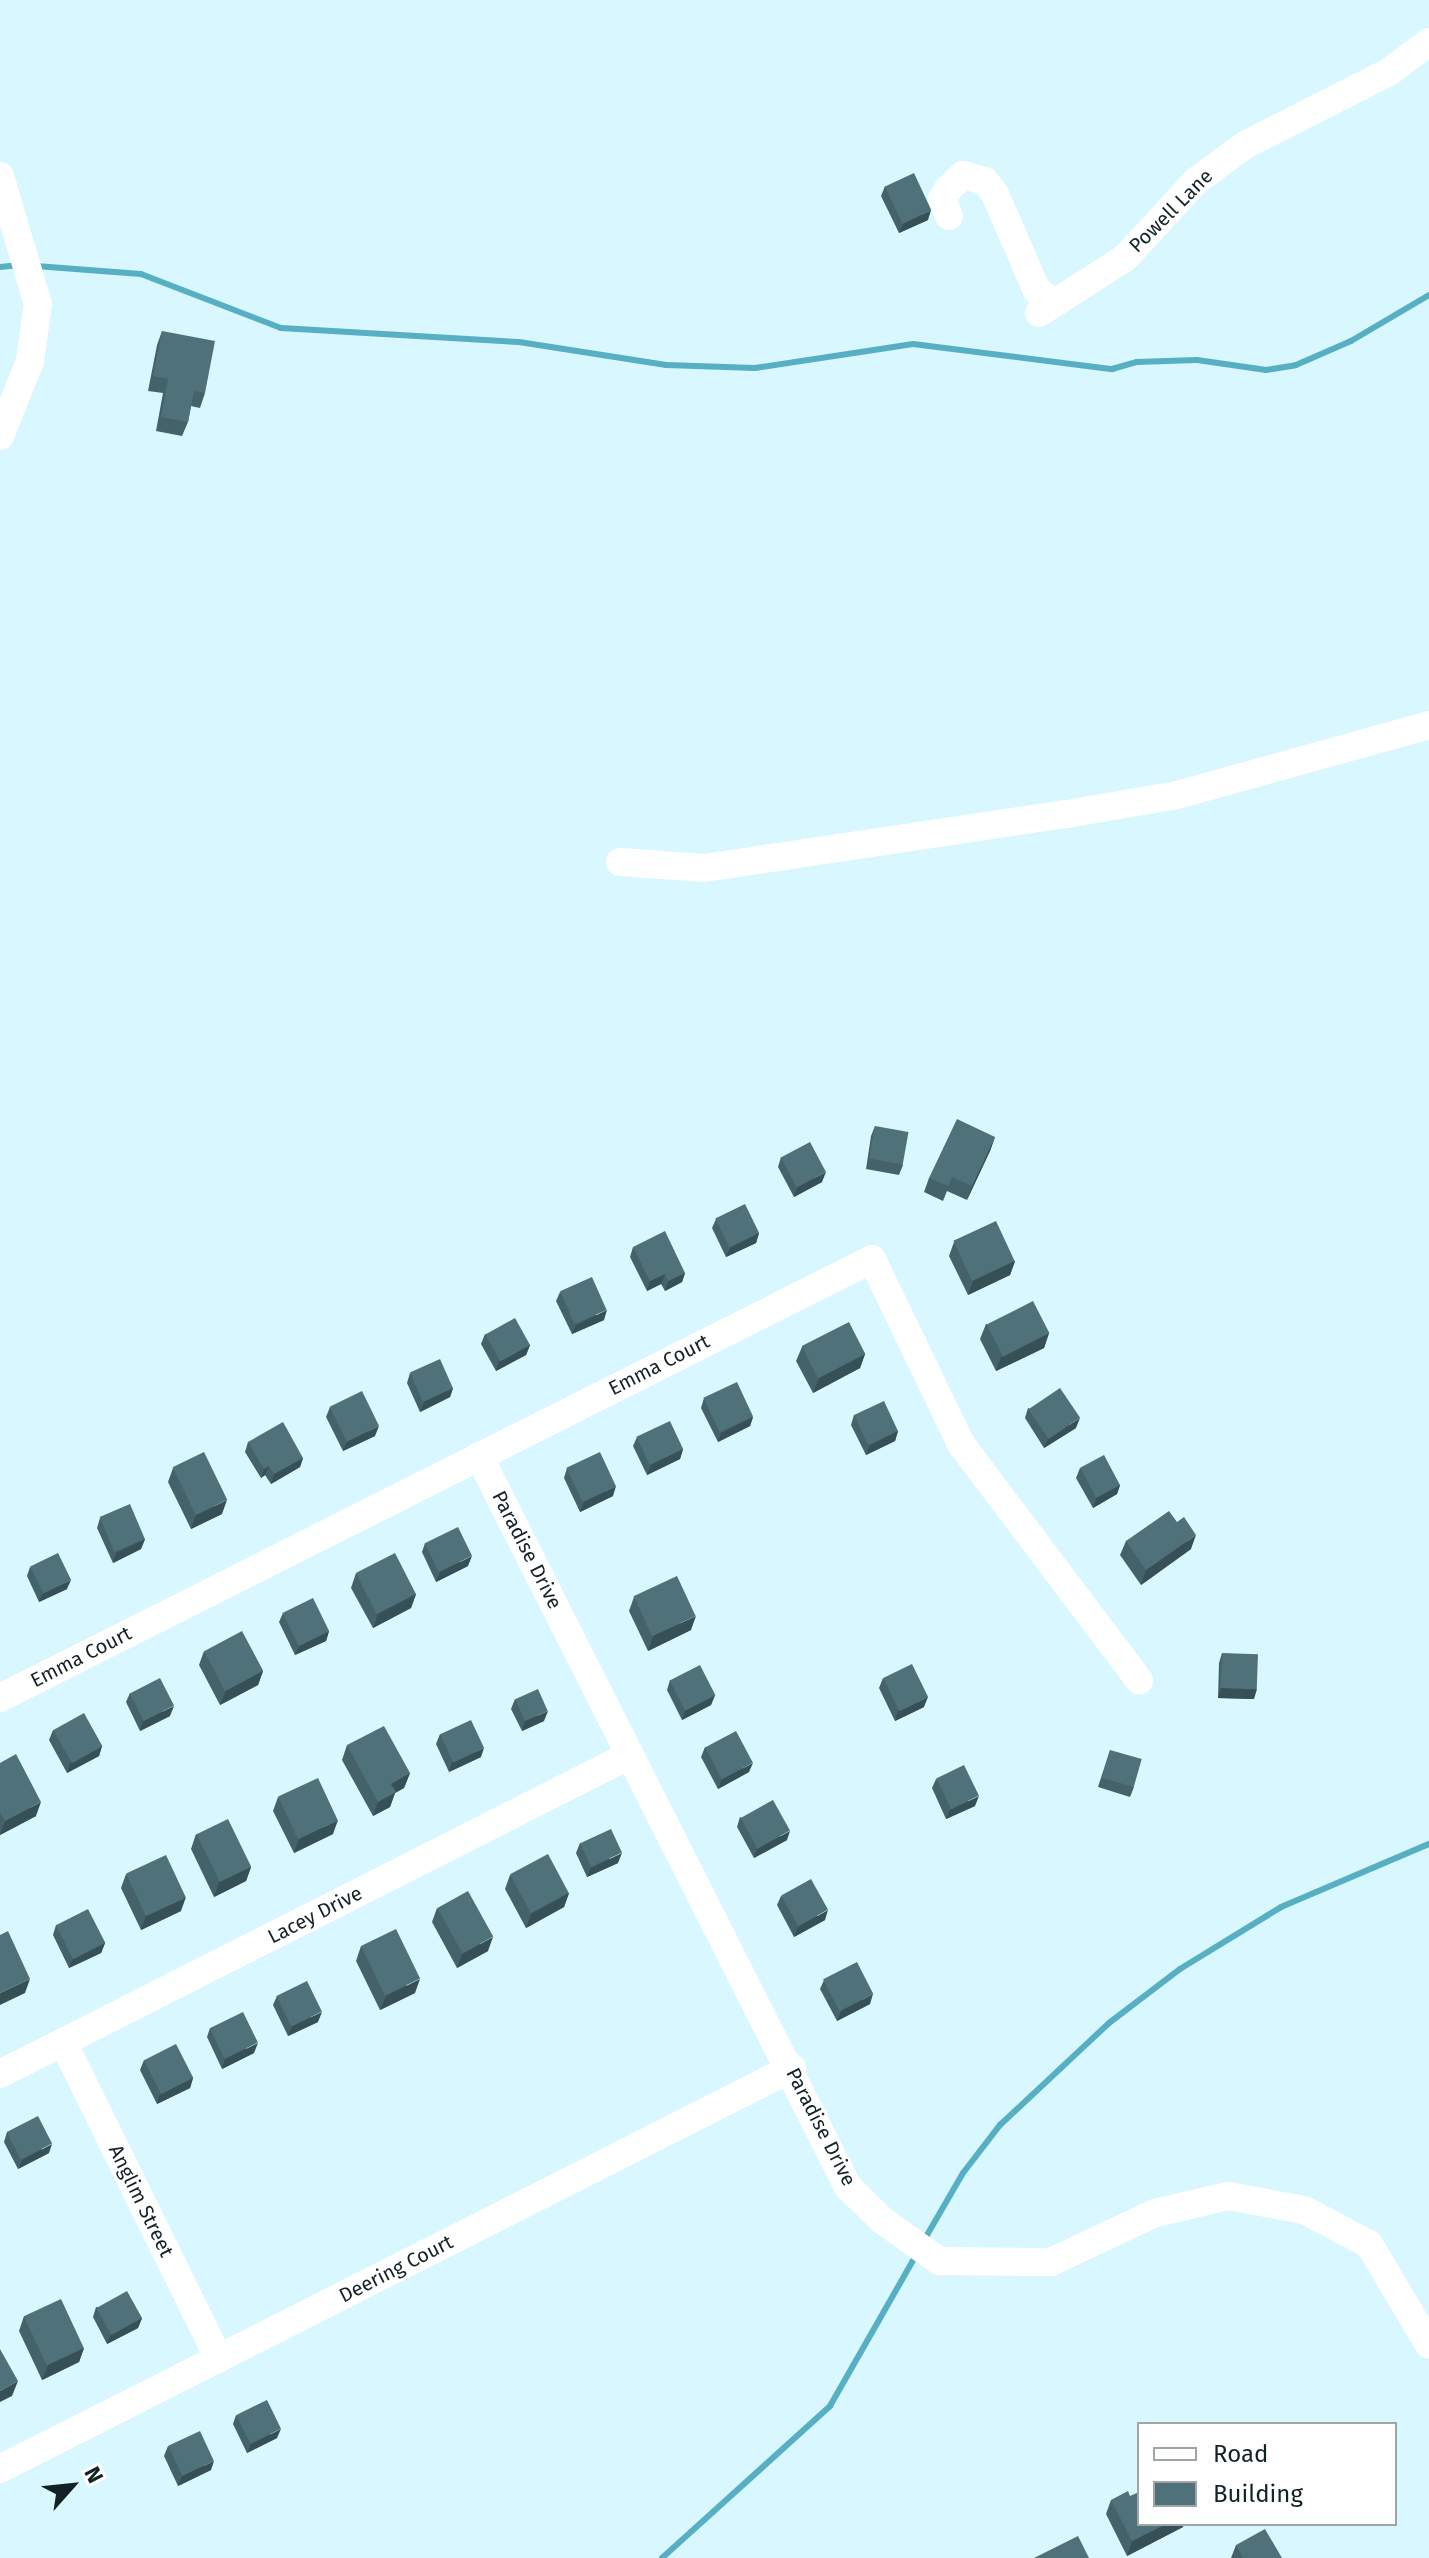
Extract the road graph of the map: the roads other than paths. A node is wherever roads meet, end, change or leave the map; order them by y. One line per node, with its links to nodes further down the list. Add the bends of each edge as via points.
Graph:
1 (1429, 42): 3 (street, Powell Lane, via 1389,72 1245,145 1196,181 1125,258 1047,307 985,181 963,175 948,189 942,199)
2 (0, 176): 4 (street, via 38,304 30,361)
3 (949, 216)
4 (0, 436)
5 (1429, 725): 6 (street, via 1177,795 1067,814 704,868)
6 (620, 862)
7 (479, 1456): 8 (street, Emma Court, via 872,1259 961,1444); 9 (street, Emma Court); 10 (street, Paradise Drive)
8 (1139, 1680)
9 (0, 1698)
10 (630, 1755): 11 (street, Lacey Drive); 12 (street, Paradise Drive)
11 (63, 2042): 13 (street, Lacey Drive); 15 (street, Anglim Street)
12 (792, 2068): 14 (street, Paradise Drive, via 848,2187 939,2261 1051,2262 1155,2213 1228,2196 1304,2210 1369,2244); 15 (street, Deering Court)
13 (0, 2074)
14 (1429, 2345)
15 (219, 2359): 16 (street, Deering Court)
16 (0, 2469)

